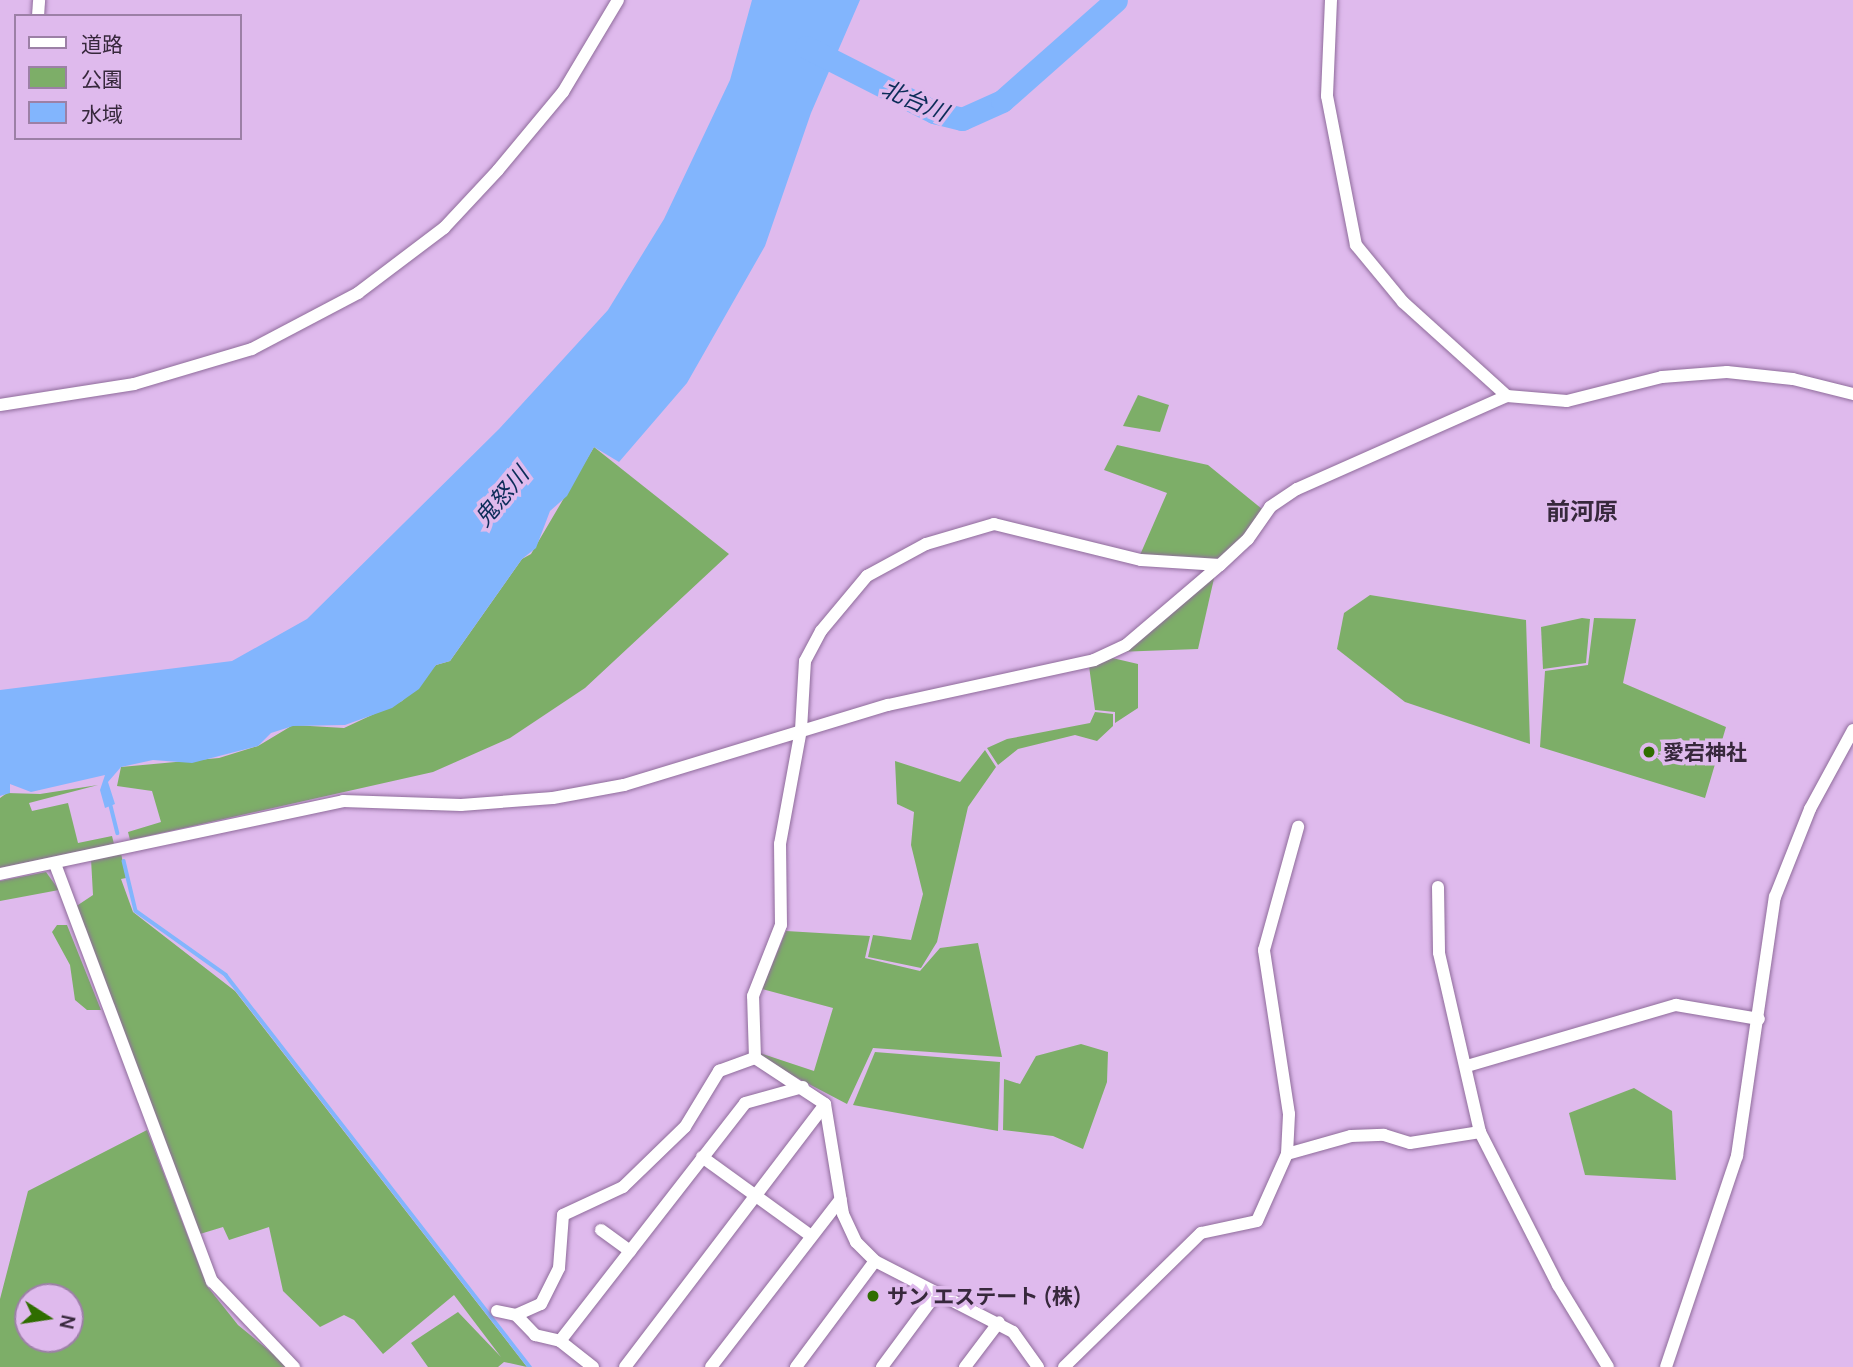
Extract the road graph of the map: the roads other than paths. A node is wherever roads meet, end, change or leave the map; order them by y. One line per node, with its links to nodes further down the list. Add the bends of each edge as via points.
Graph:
1 (618, 0): 5 (street, via 563,92 498,170 444,228 358,293 252,349 134,384)
2 (1331, 0): 4 (street, via 1327,96 1356,245 1403,302)
3 (1853, 394): 4 (street, via 1793,379 1727,372 1662,377 1567,401)
4 (1507, 396): 6 (street, via 1297,489 1270,507 1248,540)
5 (0, 405)
6 (1220, 565): 7 (street, via 1126,645 1094,660); 7 (street, via 1141,560 994,524 926,544 867,576 811,645)
7 (801, 730): 10 (street, via 624,785 571,795 461,805 343,802); 14 (street, via 780,844 781,925 753,996)
8 (1853, 730): 13 (street, via 1810,809 1775,897)
9 (1298, 827): 19 (street, via 1264,950 1289,1114)
10 (55, 864): 11 (street); 32 (street, via 212,1281)
11 (0, 874)
12 (1437, 887): 15 (street, via 1440,953)
13 (1759, 1019): 15 (street, via 1676,1004); 42 (street, via 1737,1156)
14 (755, 1058): 16 (street); 29 (street, via 719,1071 685,1127 623,1187 563,1215 559,1268 549,1292 541,1304)
15 (1467, 1066): 18 (street)
16 (803, 1087): 17 (street); 20 (street, via 745,1103)
17 (825, 1104): 21 (street); 22 (street)
18 (1480, 1132): 19 (street, via 1410,1143 1384,1135 1351,1136); 41 (street, via 1558,1285)
19 (1287, 1154): 40 (street, via 1257,1222 1201,1233)
20 (702, 1157): 21 (street); 25 (street)
21 (755, 1197): 24 (street); 34 (street)
22 (841, 1199): 24 (street); 26 (street, via 856,1242)
23 (601, 1230): 25 (street)
24 (811, 1236): 35 (street)
25 (630, 1251): 31 (street)
26 (875, 1261): 27 (street); 36 (street)
27 (936, 1294): 30 (street); 37 (street)
28 (498, 1311): 29 (street)
29 (516, 1315): 31 (street, via 535,1335)
30 (999, 1322): 38 (street); 39 (street, via 1023,1341)
31 (560, 1341): 33 (street)
32 (294, 1367)
33 (593, 1367)
34 (625, 1367)
35 (711, 1367)
36 (796, 1367)
37 (882, 1367)
38 (965, 1367)
39 (1038, 1367)
40 (1064, 1367)
41 (1608, 1367)
42 (1666, 1367)

